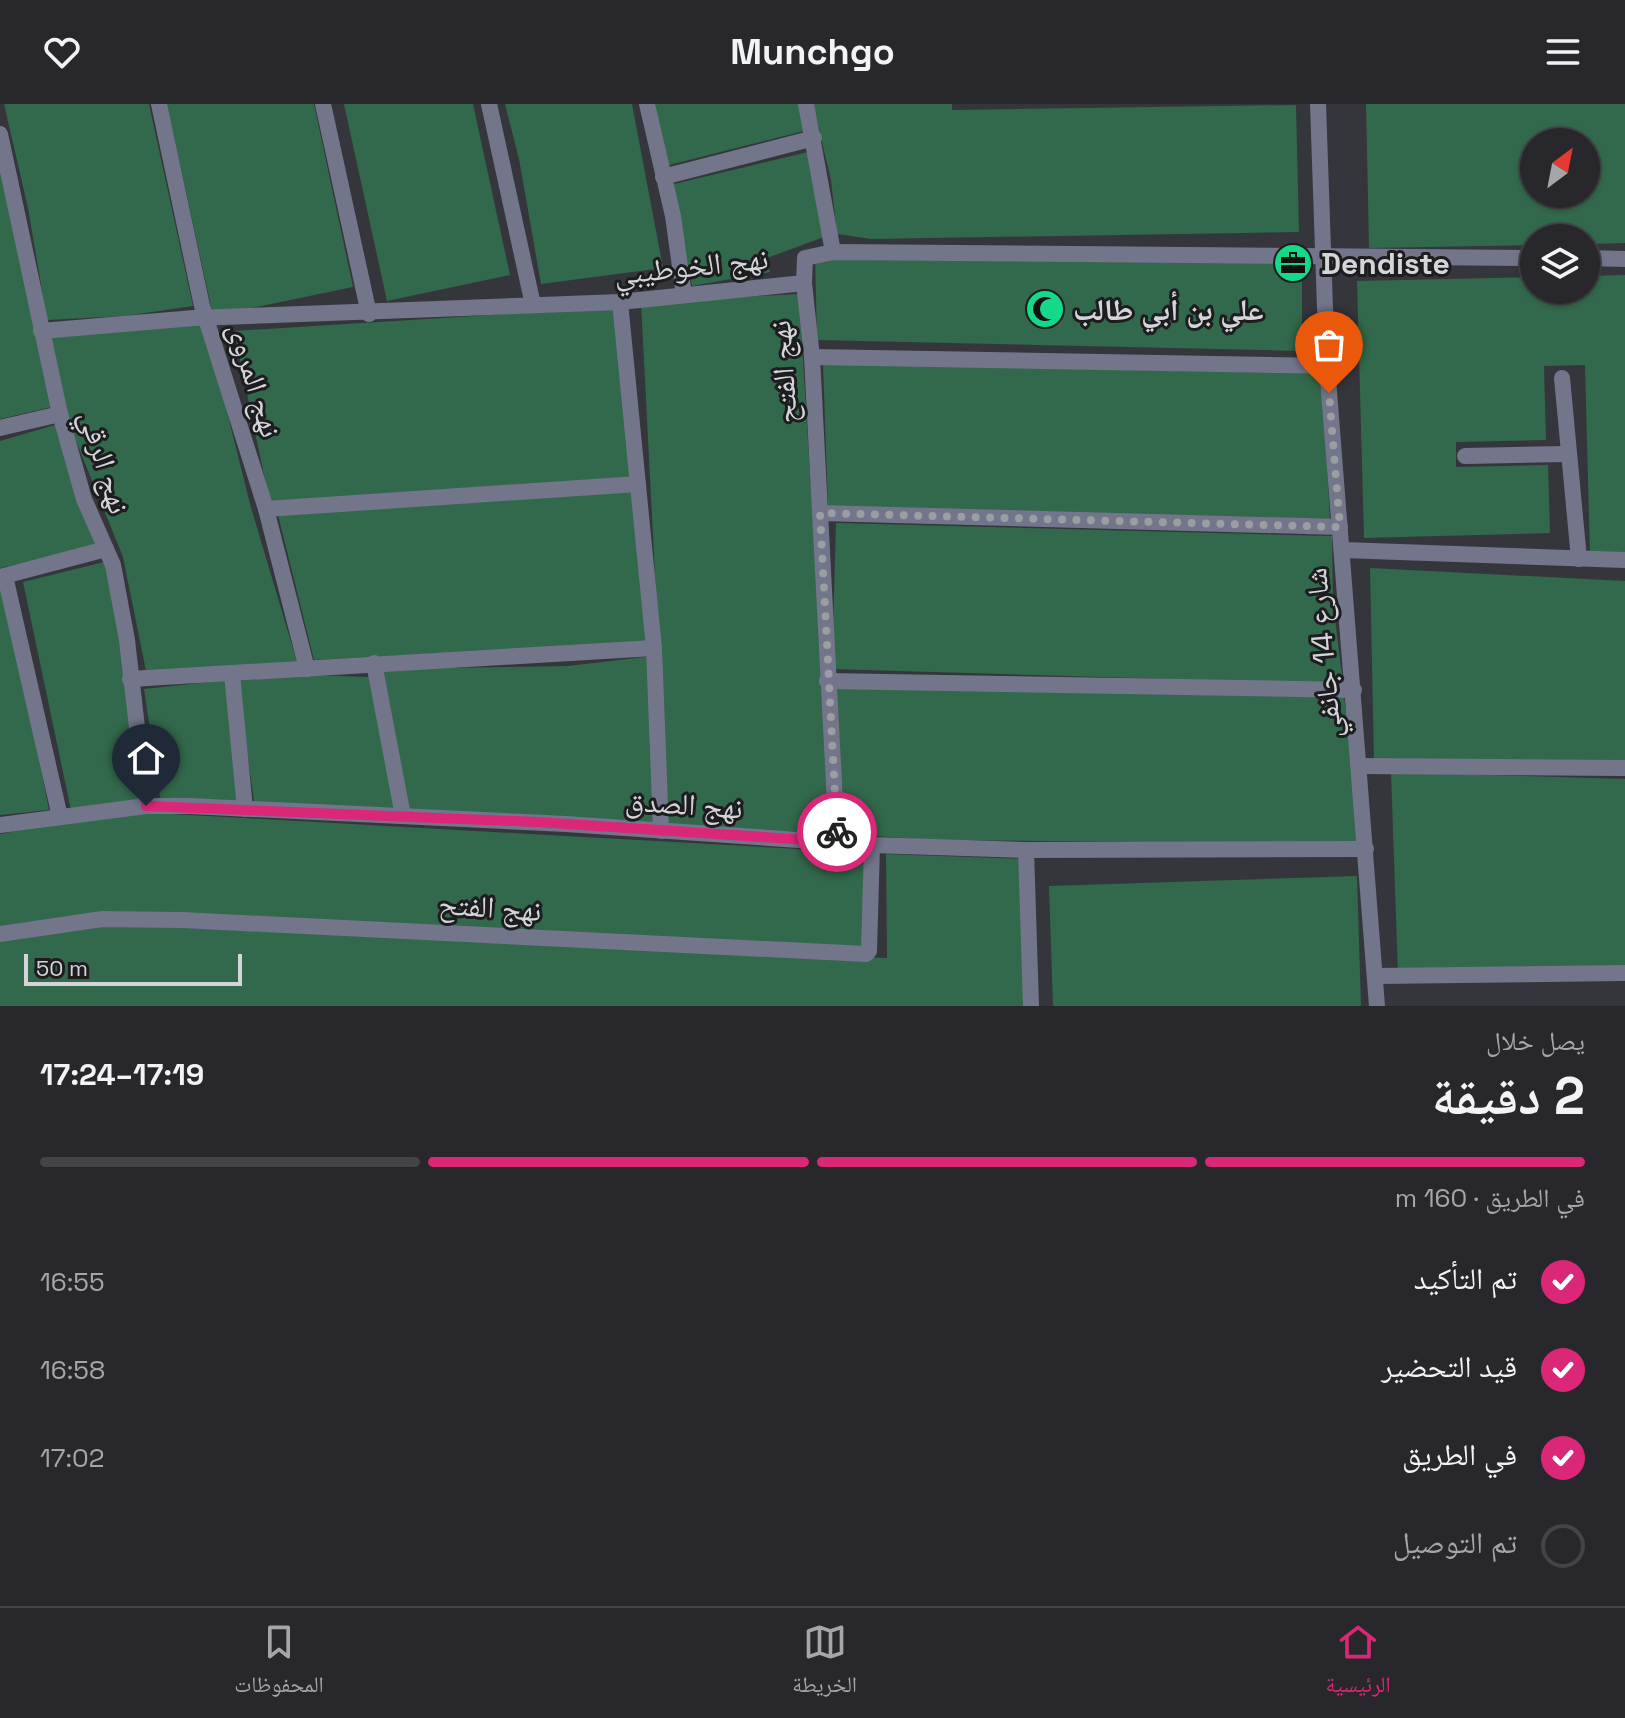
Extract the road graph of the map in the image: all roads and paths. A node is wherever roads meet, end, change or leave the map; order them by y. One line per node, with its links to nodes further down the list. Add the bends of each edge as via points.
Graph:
1 (159, 104): 20 (street, نهج المروى)
2 (323, 104): 19 (street)
3 (489, 104): 18 (street)
4 (647, 104): 9 (street)
5 (806, 104): 8 (street)
6 (1318, 104): 11 (street, شارع 14 جانفي)
7 (0, 134): 21 (street, نهج الرقي)
8 (814, 138): 9 (street); 10 (street)
9 (663, 177): 16 (street)
10 (833, 252): 11 (street); 15 (street, نهج الخوطيبي, via 805,258)
11 (1322, 254): 12 (street); 23 (street, شارع 14 جانفي)
12 (1520, 258)
13 (1600, 258): 14 (street)
14 (1625, 259)
15 (804, 283): 16 (street, نهج الخوطيبي); 22 (street, نهج الفتح)
16 (684, 295): 17 (street, نهج الخوطيبي)
17 (620, 302): 18 (street, نهج الخوطيبي); 29 (street)
18 (533, 305): 19 (street, نهج الخوطيبي)
19 (369, 314): 20 (street, نهج الخوطيبي)
20 (207, 319): 21 (street, نهج الخوطيبي); 30 (street, نهج المروى)
21 (41, 331): 25 (street, نهج الرقي)
22 (812, 357): 23 (street); 31 (street, نهج الفتح)
23 (1327, 366): 32 (street, شارع 14 جانفي)
24 (1562, 378): 27 (street)
25 (60, 414): 26 (street); 33 (street, نهج الرقي, via 84,499)
26 (0, 428)
27 (1568, 454): 28 (street); 35 (street)
28 (1465, 456)
29 (638, 484): 30 (street); 38 (street)
30 (266, 509): 40 (street, نهج المروى)
31 (820, 513): 32 (street); 43 (street, نهج الفتح)
32 (1340, 527): 34 (street, شارع 14 جانفي)
33 (106, 549): 37 (street); 42 (street, نهج الرقي)
34 (1343, 550): 35 (street); 44 (street, شارع 14 جانفي)
35 (1579, 559): 36 (street)
36 (1625, 560)
37 (3, 577): 50 (street)
38 (654, 648): 39 (street); 52 (street)
39 (374, 663): 40 (street); 49 (street)
40 (307, 669): 41 (street)
41 (232, 674): 42 (street); 48 (street)
42 (130, 679): 47 (street, نهج الرقي)
43 (827, 681): 44 (street); 53 (street, نهج الفتح)
44 (1354, 690): 45 (street, شارع 14 جانفي)
45 (1360, 766): 46 (street); 55 (street, شارع 14 جانفي)
46 (1625, 768)
47 (146, 806): 48 (street, نهج الصدق); 50 (street, نهج الصدق)
48 (245, 809): 49 (street, نهج الصدق)
49 (403, 816): 52 (street, نهج الصدق)
50 (60, 817): 51 (street, نهج الصدق)
51 (0, 825)
52 (661, 831): 53 (street, نهج الصدق)
53 (837, 842): 54 (street, نهج الصدق)
54 (872, 845): 56 (street, نهج الصدق); 57 (street, نهج الفتح, via 866,954 182,920 102,919)
55 (1366, 849): 56 (street, نهج الصدق); 59 (street, شارع 14 جانفي)
56 (1026, 850): 60 (street)
57 (0, 934)
58 (1625, 973): 59 (street)
59 (1375, 976): 61 (street, شارع 14 جانفي)
60 (1031, 1006)
61 (1377, 1006)

